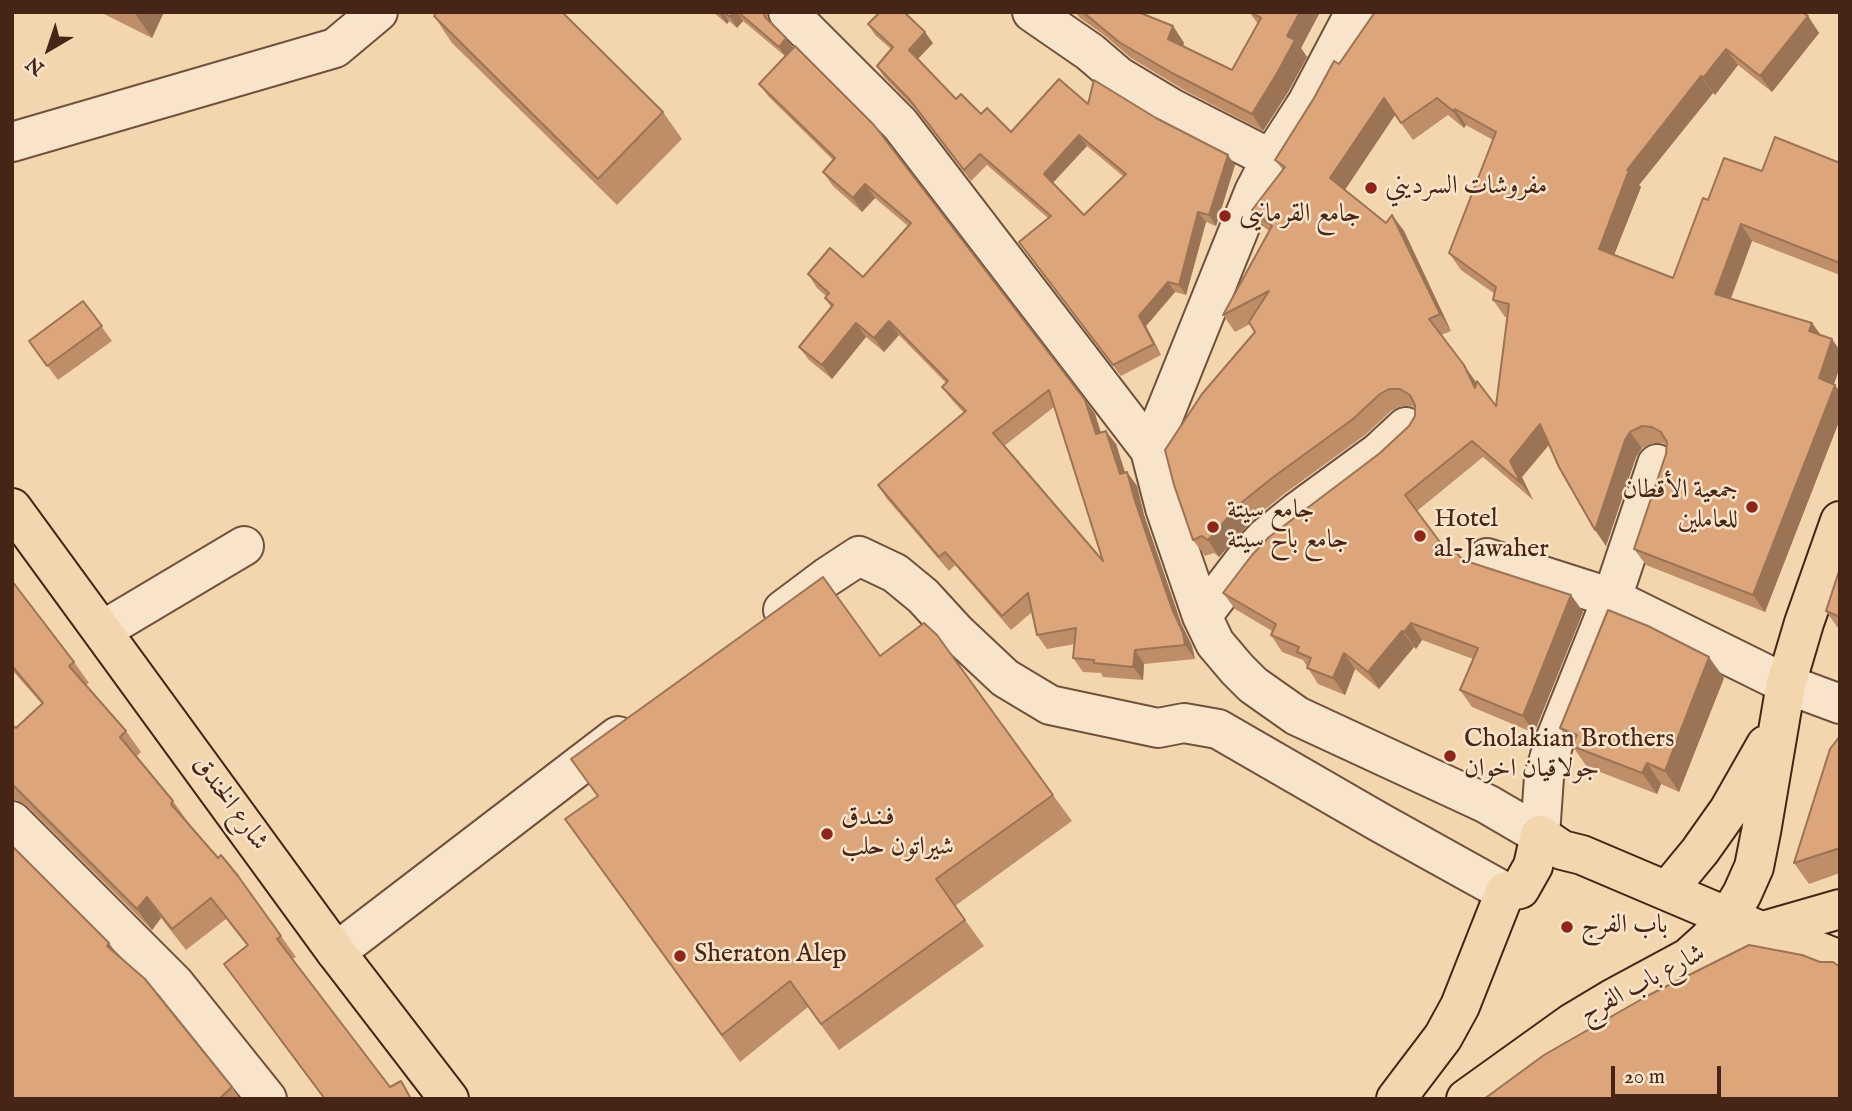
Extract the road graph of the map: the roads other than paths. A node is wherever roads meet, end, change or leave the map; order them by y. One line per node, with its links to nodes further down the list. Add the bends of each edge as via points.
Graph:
1 (378, 12): 5 (street, via 335,48)
2 (788, 12): 8 (street, via 900,124)
3 (1032, 12): 6 (street, via 1118,76)
4 (1355, 12): 6 (street)
5 (12, 142)
6 (1271, 159): 8 (street)
7 (1406, 427): 15 (street, via 1266,537)
8 (1150, 450): 15 (street)
9 (1657, 464): 14 (street)
10 (12, 508): 17 (main road, شارع الخندق)
11 (1840, 522): 18 (main road)
12 (244, 546): 17 (street)
13 (1488, 558): 14 (street)
14 (1612, 598): 18 (street); 23 (street, via 1553,745 1544,777)
15 (1202, 616): 23 (street, via 1215,643 1237,669 1297,716 1487,804)
16 (761, 626): 25 (street, via 859,556 895,573 1004,678 1050,705 1158,728 1184,723 1217,729)
17 (103, 630): 28 (main road, شارع الخندق)
18 (1786, 684): 19 (street); 21 (main road)
19 (1840, 704)
20 (641, 718): 28 (street)
21 (1779, 721): 24 (main road, via 1729,810); 27 (main road, via 1754,867 1742,894)
22 (12, 821): 30 (street, via 174,983)
23 (1540, 835): 24 (main road, via 1562,850); 25 (main road, via 1533,866 1520,889)
24 (1667, 891): 27 (main road)
25 (1505, 892): 32 (main road, via 1461,1006)
26 (1840, 909): 27 (main road, شارع باب الفرج)
27 (1744, 924): 29 (main road); 33 (main road, شارع باب الفرج, via 1725,942 1572,1023)
28 (336, 951): 31 (main road, شارع الخندق)
29 (1840, 960)
30 (267, 1099)
31 (449, 1099)
32 (1396, 1099)
33 (1465, 1099)

